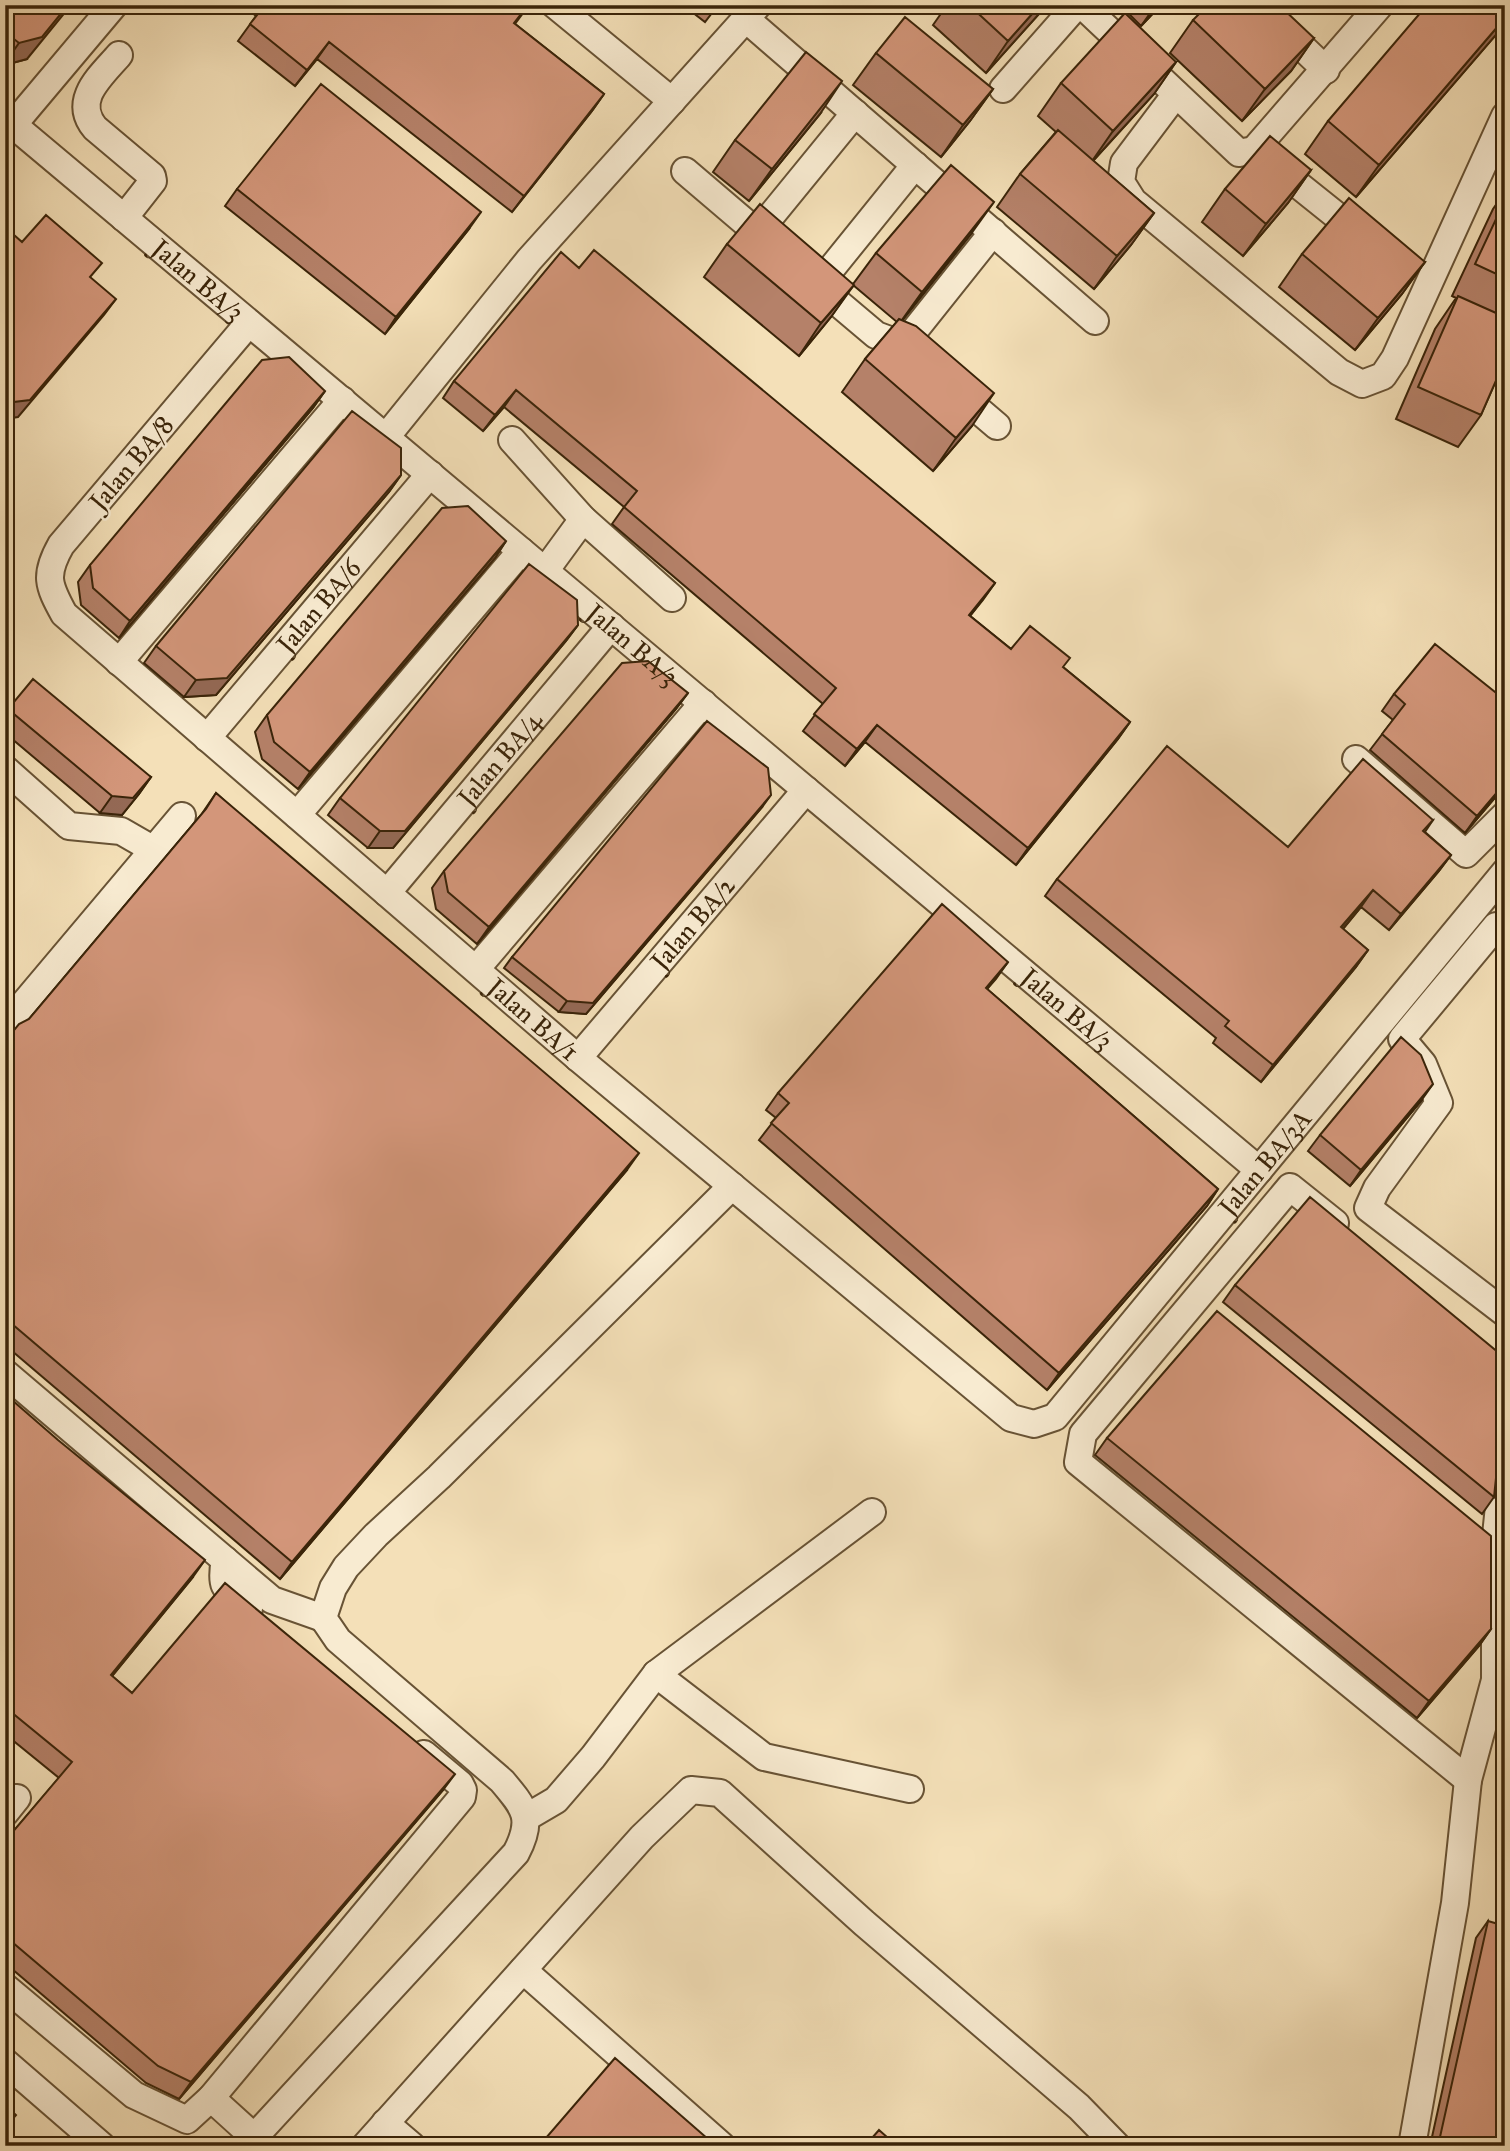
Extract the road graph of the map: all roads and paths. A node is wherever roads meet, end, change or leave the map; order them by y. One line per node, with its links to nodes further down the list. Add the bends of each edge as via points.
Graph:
1 (114, 5): 14 (street)
2 (555, 5): 11 (street)
3 (1080, 5): 9 (street); 10 (street)
4 (1258, 5): 8 (street)
5 (1380, 5): 8 (street)
6 (752, 12): 11 (street); 12 (street)
7 (119, 55): 18 (street, via 92,88 84,107 95,128 152,177)
8 (1325, 70): 15 (street)
9 (1003, 89)
10 (1176, 94): 15 (street, via 1239,153); 24 (street, via 1124,163 1121,182 1133,201 1339,372 1362,383 1383,376)
11 (672, 101): 30 (street, via 529,260)
12 (855, 113): 16 (street); 20 (street)
13 (1505, 116): 24 (street)
14 (9, 122): 18 (street, Jalan BA/3)
15 (1254, 150): 21 (street)
16 (915, 165): 19 (street); 23 (street)
17 (685, 171): 20 (street)
18 (124, 218): 26 (street, Jalan BA/3)
19 (993, 232): 25 (street); 27 (street)
20 (757, 233): 23 (street)
21 (1383, 253)
22 (1404, 270): 24 (street)
23 (818, 285): 27 (street, via 876,334)
24 (1426, 287)
25 (1095, 321)
26 (249, 323): 28 (street, Jalan BA/3); 37 (street, Jalan BA/8, via 61,545 49,566 51,591)
27 (903, 345): 29 (street)
28 (342, 400): 30 (street, Jalan BA/3); 39 (street)
29 (997, 426)
30 (386, 437): 32 (street, Jalan BA/3)
31 (512, 440): 33 (street)
32 (430, 474): 34 (street, Jalan BA/3); 41 (street, Jalan BA/6)
33 (583, 519): 35 (street); 36 (street)
34 (521, 551): 35 (street, Jalan BA/3); 47 (street)
35 (545, 571): 38 (street, Jalan BA/3)
36 (672, 598)
37 (64, 614): 39 (street, Jalan BA/1)
38 (611, 626): 40 (street, Jalan BA/3); 50 (street, Jalan BA/4)
39 (119, 662): 41 (street, Jalan BA/1)
40 (703, 703): 44 (street, Jalan BA/3); 52 (street)
41 (207, 738): 47 (street, Jalan BA/1)
42 (1356, 759): 45 (street, via 1466,854)
43 (5, 768): 48 (street, via 69,826 121,831)
44 (806, 790): 54 (street, Jalan BA/2); 55 (street, Jalan BA/3)
45 (1505, 815)
46 (183, 816): 48 (street)
47 (297, 816): 50 (street, Jalan BA/1)
48 (154, 850): 53 (street)
49 (1505, 872): 55 (street, Jalan BA/3A)
50 (387, 892): 52 (street, Jalan BA/1)
51 (1505, 932): 59 (street, via 1496,926 1402,1039 1423,1064 1439,1103 1377,1188 1368,1208)
52 (476, 969): 54 (street, Jalan BA/1)
53 (5, 1026)
54 (578, 1058): 56 (street, Jalan BA/1)
55 (1259, 1170): 62 (street, Jalan BA/3A, via 1055,1417 1034,1424)
56 (732, 1186): 62 (street, Jalan BA/1); 68 (street, via 361,1551 333,1588)
57 (1355, 1239): 58 (street, via 1290,1187)
58 (1197, 1301): 60 (street); 72 (street, via 1083,1434 1078,1462)
59 (1505, 1313)
60 (1218, 1319)
61 (5, 1373): 67 (street)
62 (1011, 1418)
63 (1505, 1448): 66 (street)
64 (872, 1513): 70 (street)
65 (1474, 1528): 66 (street)
66 (1495, 1545): 72 (street, via 1495,1680)
67 (225, 1560): 68 (street, via 272,1601); 69 (street, via 224,1588)
68 (323, 1618): 74 (street, via 338,1640 502,1781)
69 (272, 1628)
70 (656, 1674): 73 (street, via 764,1757); 74 (street, via 556,1800)
71 (407, 1740): 78 (street, via 460,1784 462,1797)
72 (1468, 1780): 86 (street, via 1455,1903)
73 (910, 1789)
74 (527, 1817): 80 (street, via 516,1853)
75 (523, 1970): 79 (street); 84 (street); 85 (street, via 642,1837 691,1790 720,1793)
76 (5, 1987): 78 (street, via 134,2095 187,2120)
77 (5, 2062): 81 (street)
78 (211, 2098): 80 (street)
79 (385, 2123): 82 (street); 83 (street)
80 (250, 2141)
81 (102, 2146)
82 (365, 2146)
83 (412, 2146)
84 (722, 2146)
85 (1117, 2146)
86 (1412, 2146)

